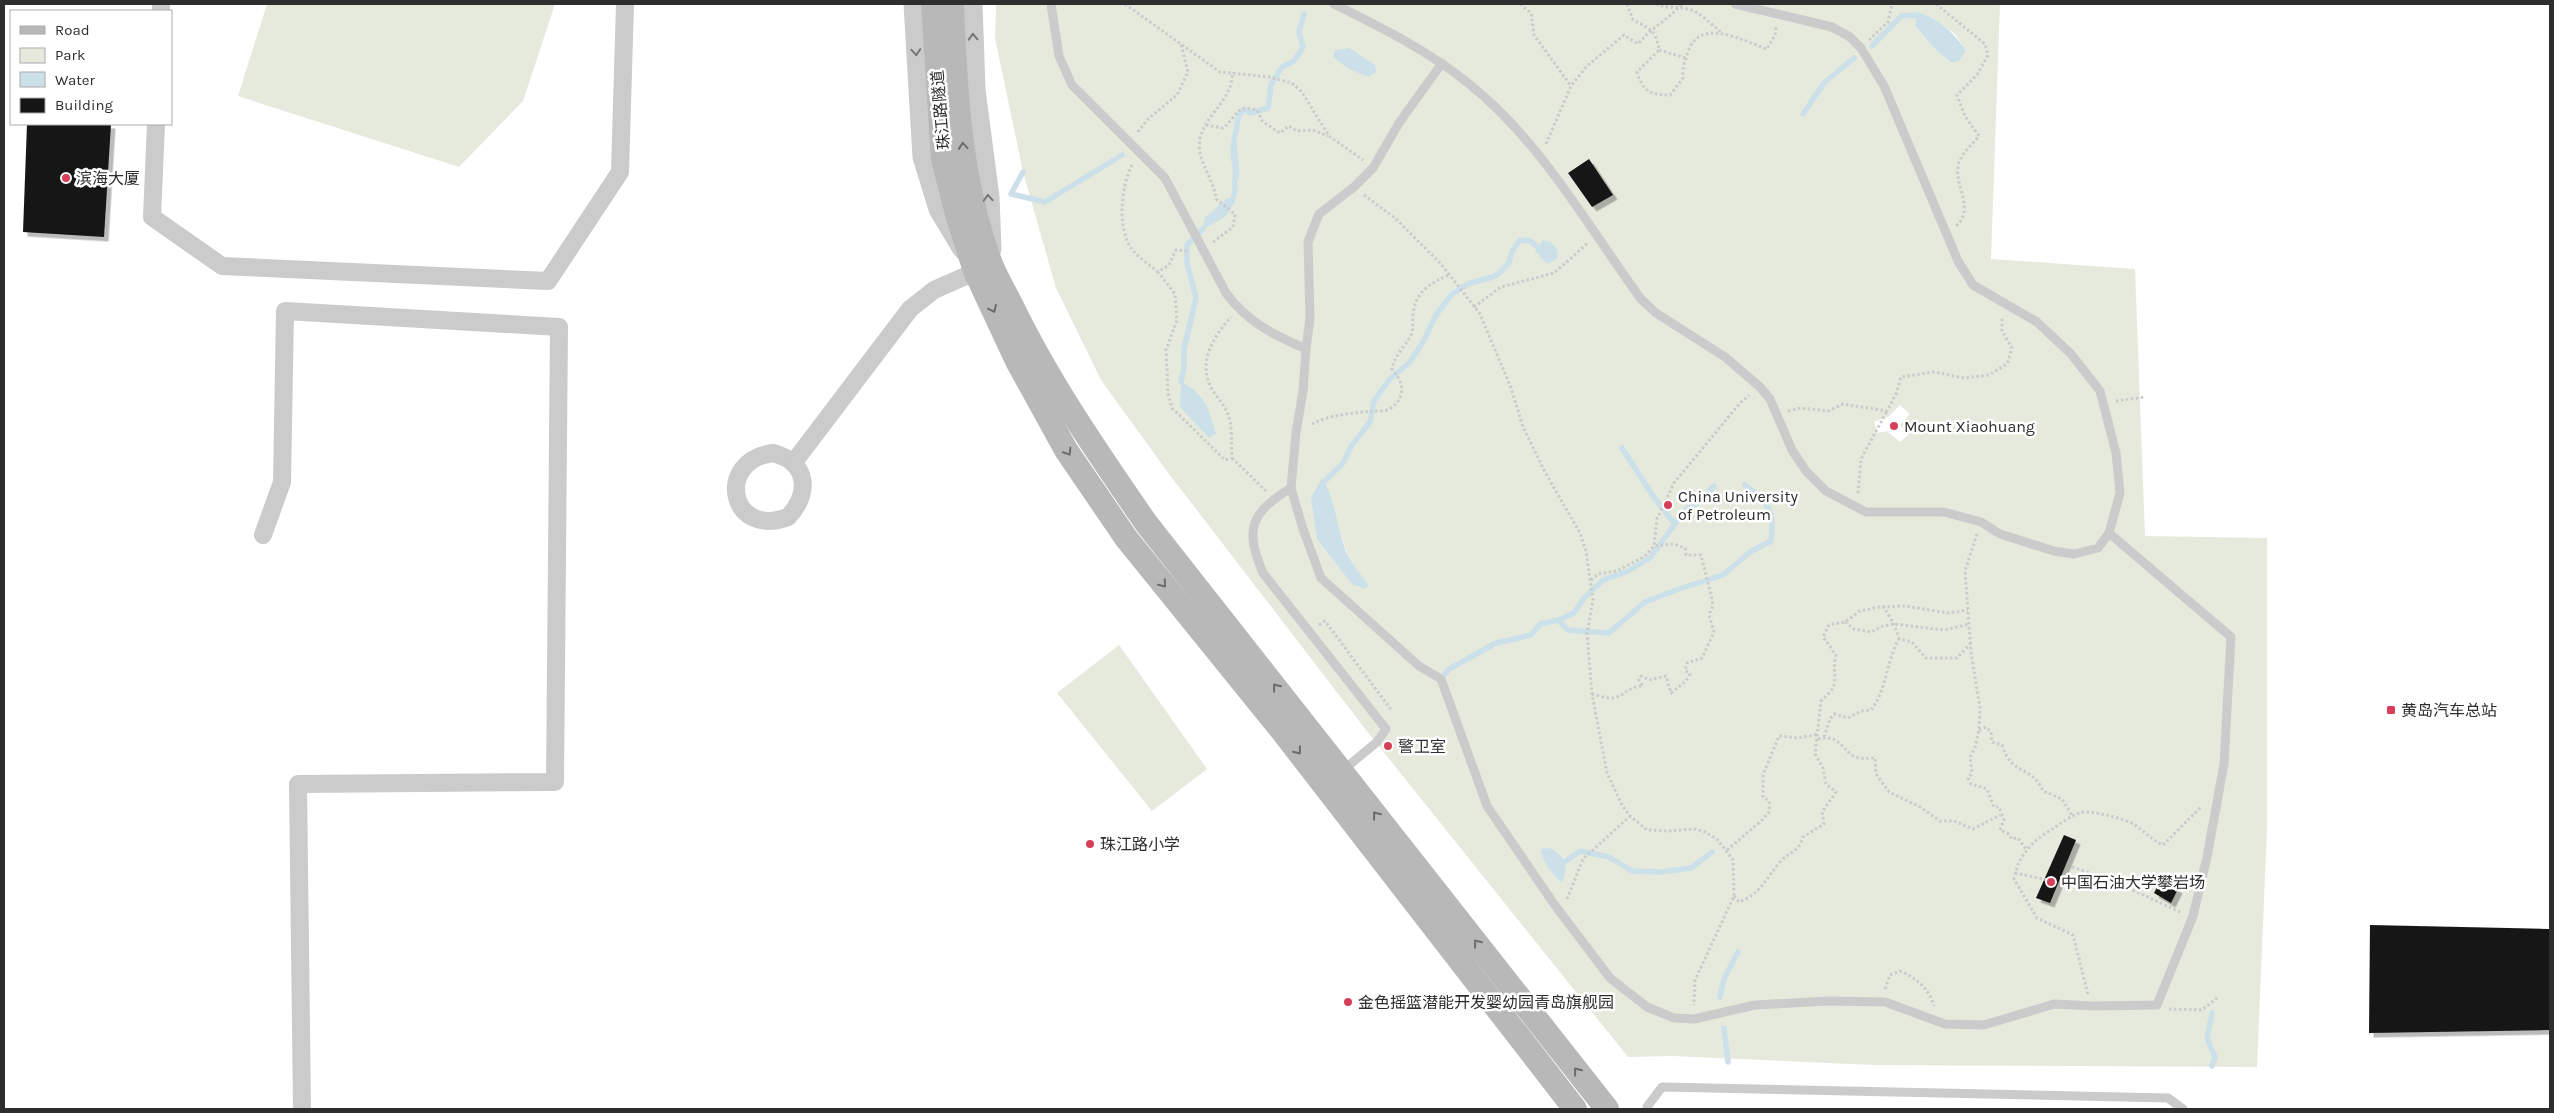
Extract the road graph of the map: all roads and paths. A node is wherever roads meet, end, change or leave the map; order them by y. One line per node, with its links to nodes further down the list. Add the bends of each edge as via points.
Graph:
1 (625, 4): 27 (street, via 620,172 548,281 222,266 152,217)
2 (914, 4): 39 (street, one-way to 39, via 923,157 939,209)
3 (932, 4): 35 (main road, 珠江路隧道, via 944,159)
4 (952, 4): 35 (main road, 珠江路隧道, one-way to 4)
5 (972, 4): 39 (street, one-way to 5, via 989,197 975,90)
6 (1051, 4): 30 (lane, via 1059,56 1072,86)
7 (1125, 4): 20 (path)
8 (1334, 4): 24 (lane)
9 (1520, 4): 26 (path, via 1531,14 1534,35)
10 (1627, 4): 18 (path, via 1633,20)
11 (1656, 4): 16 (path)
12 (1682, 4): 16 (path)
13 (1735, 4): 17 (lane)
14 (1892, 4): 21 (path, via 1888,22)
15 (1936, 4): 36 (path, via 1985,44 1988,55 1977,75 1957,95 1965,116 1979,136 1960,158 1956,179 1965,198 1961,221)
16 (1678, 8): 18 (path); 19 (path, via 1688,9 1705,18)
17 (1779, 14): 19 (path, via 1775,35 1767,49); 21 (lane, via 1832,27)
18 (1651, 29): 22 (path, via 1657,37); 26 (path, via 1638,44 1624,35 1587,66)
19 (1721, 32): 23 (path, via 1701,35 1691,44)
20 (1181, 43): 25 (path, via 1220,72); 30 (path, via 1188,72 1176,95 1148,118)
21 (1861, 48): 36 (lane, via 1884,86)
22 (1659, 50): 23 (path); 23 (path, via 1637,72 1641,84 1654,95 1670,95 1683,78)
23 (1686, 58)
24 (1442, 62): 32 (lane, via 1508,119); 33 (lane, via 1399,123)
25 (1234, 72): 28 (path, via 1230,87); 29 (path, via 1292,83 1302,92)
26 (1571, 86): 32 (path)
27 (156, 125)
28 (1206, 125): 29 (path, via 1224,128 1238,110 1246,107 1257,110 1262,121 1280,133 1289,126); 38 (path, via 1199,151 1215,185 1216,199 1235,214 1233,227)
29 (1329, 136): 33 (path)
30 (1129, 144): 31 (lane)
31 (1138, 153): 38 (lane, via 1165,178); 40 (path, via 1122,193 1123,223 1131,248)
32 (1541, 156): 37 (lane)
33 (1373, 168): 34 (lane)
34 (1354, 187): 41 (path, via 1395,218); 45 (lane, via 1319,214 1308,242 1310,318)
35 (966, 212): 39 (main road)
36 (1946, 235): 42 (lane, via 1973,285)
37 (1596, 236): 43 (path, via 1554,274 1501,287); 46 (lane, via 1640,299 1656,313 1725,357)
38 (1204, 249): 40 (path, via 1176,250 1169,265); 44 (lane)
39 (983, 268): 53 (street, via 934,290 910,309); 74 (main road, one-way to 39, via 1146,523 1077,422); 95 (main road, one-way to 95, via 1017,361 1066,450 1126,538 1289,740)
40 (1158, 272): 52 (path, via 1175,294 1177,320 1166,350 1172,408 1224,460)
41 (1450, 275): 43 (path); 51 (path, via 1429,284 1417,295 1413,332 1392,369 1400,378 1400,398 1390,408 1319,420)
42 (2002, 302): 48 (lane, via 2036,322 2071,354 2100,390); 49 (path, via 2002,332 2012,348 2007,364 1989,375 1964,378 1934,372 1901,377)
43 (1474, 307): 61 (path, via 1494,345 1523,427 1580,533)
44 (1238, 310): 45 (lane, via 1255,324); 52 (path, via 1209,346 1206,367 1210,386 1227,411)
45 (1306, 349): 51 (lane, via 1304,391)
46 (1760, 387): 50 (lane, via 1770,398); 60 (path, via 1740,403 1674,483 1657,519)
47 (2145, 397): 48 (path)
48 (2103, 402): 58 (lane, via 2116,453 2120,493)
49 (1888, 411): 50 (path, via 1843,404 1828,411 1801,408); 56 (path, via 1861,459)
50 (1776, 414): 56 (lane, via 1792,450 1806,471 1826,491)
51 (1296, 433): 54 (lane)
52 (1232, 458): 55 (path)
53 (794, 462)
54 (1292, 488): 55 (lane); 85 (lane, via 1321,578 1419,666 1441,679 1487,806)
55 (1274, 499): 74 (lane, via 1261,510 1251,538 1263,573 1386,729 1377,742)
56 (1856, 506): 57 (lane, via 1866,512 1944,512)
57 (1981, 522): 58 (lane, via 2000,534 2074,554 2098,548); 63 (path, via 1964,570)
58 (2109, 532): 75 (lane, via 2231,637 2224,764)
59 (263, 535): 94 (street, via 282,482 285,312 559,327 555,782 298,784)
60 (1654, 546): 61 (path, via 1645,556 1617,571 1598,574); 69 (path, via 1674,544 1684,548 1686,555 1701,555 1711,595 1709,615 1714,632 1702,658 1687,663 1685,670 1690,674 1686,681 1671,693 1666,676 1649,680 1641,676 1639,680 1643,686 1635,686 1619,696 1611,698)
61 (1591, 582): 69 (path, via 1593,598 1587,634)
62 (1883, 606): 63 (path, via 1905,606 1948,614); 64 (path, via 1860,611); 65 (path)
63 (1968, 610): 66 (path)
64 (1845, 622): 65 (path, via 1854,629 1871,632); 71 (path, via 1829,624 1823,637 1836,655 1836,673 1833,691 1821,701)
65 (1894, 624): 66 (path, via 1944,630); 67 (path)
66 (1969, 624): 68 (path)
67 (1899, 639): 68 (path, via 1912,642 1926,658 1957,658); 72 (path, via 1892,650 1879,701 1871,710 1848,718 1834,714)
68 (1970, 644): 70 (path, via 1980,708)
69 (1592, 694): 77 (path, via 1607,773)
70 (1979, 730): 76 (path, via 1970,756 1972,773 1968,778 1972,784 1987,789); 78 (path, via 1986,727 1991,732 1992,742 2002,745 2012,766 2038,779 2043,791 2062,799)
71 (1819, 734): 73 (path); 80 (path, via 1798,738 1779,736 1763,775 1763,797 1769,801 1770,810)
72 (1824, 737): 73 (path); 76 (path, via 1843,743 1852,755 1862,759 1875,758 1876,774 1889,792 1940,821 1973,829)
73 (1818, 739): 84 (path, via 1816,754 1826,784 1836,792 1822,812 1824,824 1803,837 1800,846 1781,860 1760,890 1749,899 1739,902)
74 (1342, 771): 96 (main road, one-way to 74)
75 (2219, 792): 78 (path, via 2163,845 2150,839 2135,825 2108,816 2081,812); 86 (lane)
76 (2000, 815): 79 (path, via 2004,820 2000,830 2012,839 2018,838)
77 (1630, 816): 80 (path, via 1648,830 1705,832); 85 (path, via 1582,859)
78 (2072, 817): 79 (path, via 2040,836)
79 (2026, 849): 82 (path)
80 (1727, 850): 84 (path, via 1736,871)
81 (2072, 868): 86 (path, via 2111,880 2169,909)
82 (2015, 873): 83 (path); 90 (path, via 2014,879 2037,918 2073,935)
83 (2053, 882)
84 (1734, 896): 91 (path, via 1695,980)
85 (1561, 913): 91 (lane, via 1610,978 1647,1007 1674,1018)
86 (2192, 916): 89 (lane)
87 (2217, 998): 89 (path, via 2202,1010 2174,1011)
88 (1873, 1002): 91 (lane, via 1756,1005); 92 (lane, via 1884,1002); 92 (path, via 1887,987 1890,975 1900,971 1916,979 1932,998)
89 (2157, 1005): 90 (lane)
90 (2092, 1006): 92 (lane, via 2054,1004 1984,1025)
91 (1694, 1018)
92 (1939, 1022)
93 (1647, 1107): 97 (lane, via 1662,1087 2168,1098)
94 (302, 1109)
95 (1575, 1109)
96 (1607, 1109)
97 (2183, 1109)

